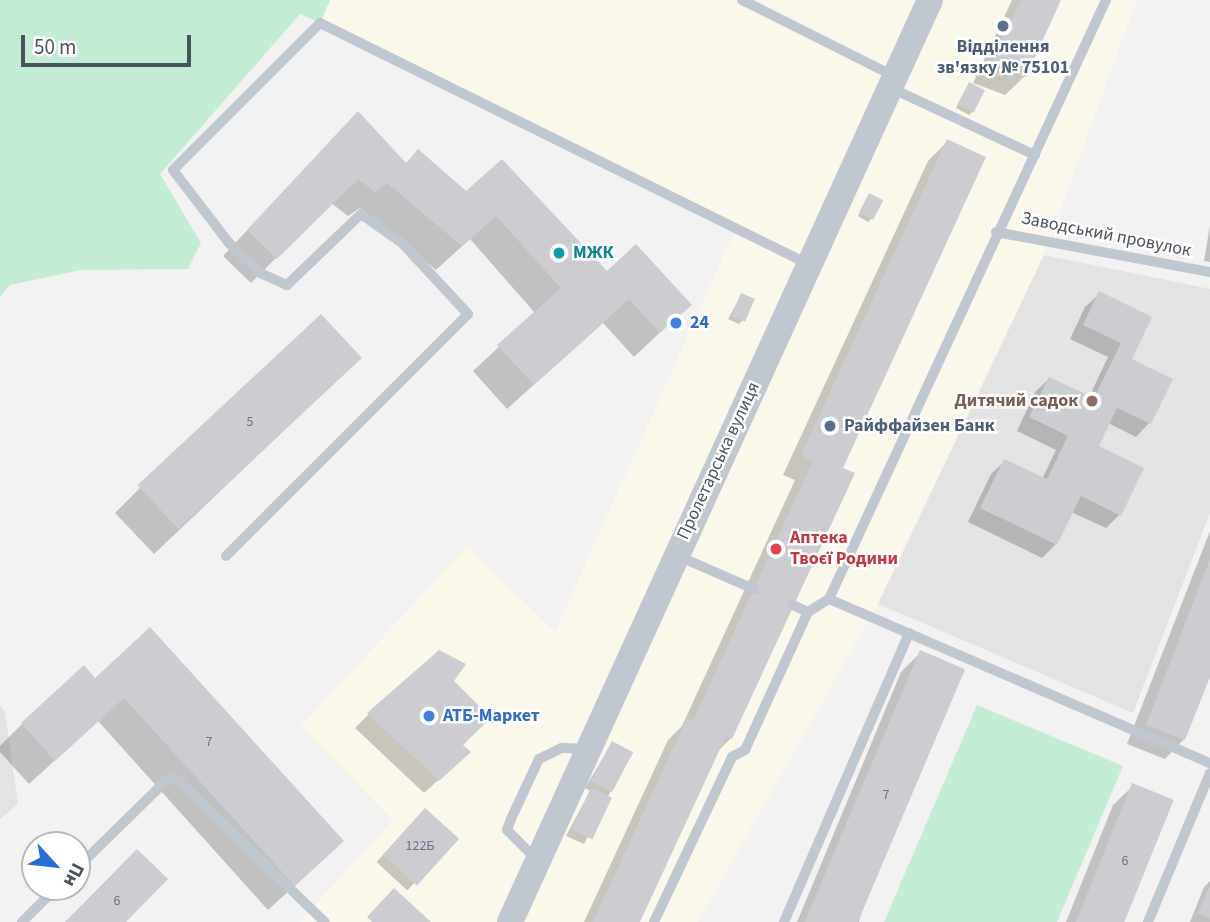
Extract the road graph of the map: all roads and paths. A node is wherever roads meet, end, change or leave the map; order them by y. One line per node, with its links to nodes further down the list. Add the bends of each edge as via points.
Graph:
1 (742, 0): 4 (lane)
2 (930, 0): 4 (street, Пролетарська вулиця)
3 (1106, 0): 5 (lane)
4 (891, 82): 5 (lane); 7 (street, Пролетарська вулиця)
5 (1035, 155): 6 (lane)
6 (996, 232): 8 (lane, Заводський провулок); 12 (lane)
7 (811, 265): 9 (street, Пролетарська вулиця); 10 (lane, via 320,23 173,170 229,243 262,274 287,285 361,214 402,243 468,314)
8 (1210, 272)
9 (676, 555): 11 (lane); 16 (street, Пролетарська вулиця)
10 (226, 556)
11 (754, 589)
12 (829, 599): 14 (lane); 15 (lane)
13 (793, 606): 14 (lane)
14 (808, 612): 25 (lane, via 745,750 732,757)
15 (909, 634): 17 (lane); 26 (lane)
16 (588, 749): 20 (street, Пролетарська вулиця); 20 (lane, via 562,748 540,759 511,819 507,830)
17 (1210, 764)
18 (1210, 773): 27 (lane)
19 (91, 854): 23 (lane, via 172,775)
20 (538, 861): 24 (street, Пролетарська вулиця)
21 (43, 901): 22 (lane)
22 (22, 922)
23 (325, 922)
24 (510, 922)
25 (654, 922)
26 (784, 922)
27 (1147, 922)

